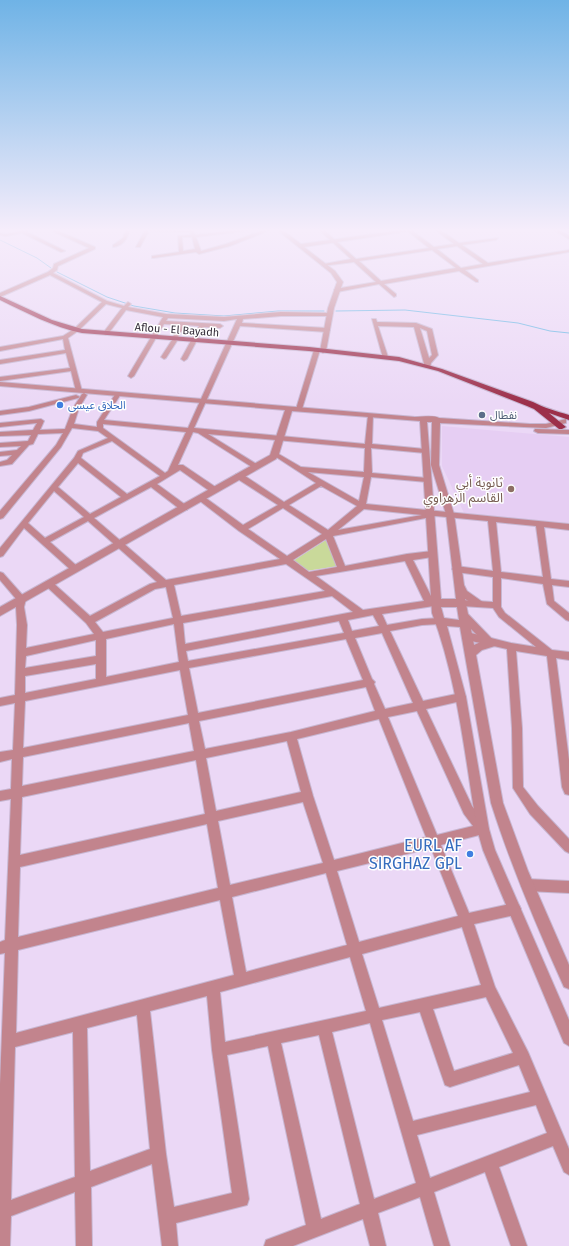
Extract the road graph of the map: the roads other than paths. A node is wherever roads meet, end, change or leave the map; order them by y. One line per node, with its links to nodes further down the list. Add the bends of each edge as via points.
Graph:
1 (19, 287): 7 (street)
2 (77, 287): 9 (street)
3 (338, 287): 6 (street)
4 (355, 287): 6 (street)
5 (384, 287): 8 (street)
6 (337, 290): 11 (street)
7 (0, 296): 21 (main road, Aflou - El Bayadh, via 55,328)
8 (394, 296)
9 (105, 302): 10 (street); 21 (street)
10 (127, 306): 12 (street); 22 (street)
11 (330, 314): 13 (street); 20 (street)
12 (166, 316): 13 (street); 14 (street)
13 (242, 317): 16 (street)
14 (163, 322): 15 (street); 24 (street)
15 (184, 323): 17 (street); 25 (street)
16 (239, 324): 20 (street); 27 (street)
17 (202, 325): 19 (street); 26 (street)
18 (416, 325): 31 (street, via 375,321); 35 (street); 35 (street, via 430,330 435,355)
19 (220, 326)
20 (328, 330): 29 (street)
21 (74, 332): 22 (main road, Aflou - El Bayadh); 23 (street); 24 (main road, Aflou - El Bayadh)
22 (106, 333): 24 (main road, Aflou - El Bayadh)
23 (65, 337): 28 (street); 30 (street)
24 (154, 338): 25 (main road, Aflou - El Bayadh); 37 (street)
25 (174, 340): 26 (main road, Aflou - El Bayadh); 32 (street)
26 (194, 341): 27 (main road, Aflou - El Bayadh); 33 (street)
27 (231, 344): 29 (main road, Aflou - El Bayadh); 42 (street)
28 (0, 349)
29 (320, 350): 31 (main road, Aflou - El Bayadh); 45 (street)
30 (68, 351): 34 (street); 36 (street)
31 (385, 357): 35 (main road, Aflou - El Bayadh)
32 (164, 358)
33 (184, 359)
34 (0, 362)
35 (428, 365): 43 (main road, Aflou - El Bayadh)
36 (72, 369): 38 (street); 40 (street)
37 (130, 376)
38 (0, 379)
39 (0, 384): 40 (street, via 57,388)
40 (78, 394): 41 (street); 46 (street, via 29,409); 53 (street)
41 (118, 394): 42 (street); 52 (street)
42 (203, 401): 44 (street); 54 (street)
43 (537, 407): 50 (main road, Aflou - El Bayadh); 50 (main road)
44 (289, 408): 45 (street); 59 (street)
45 (299, 409): 47 (street)
46 (0, 413)
47 (371, 415): 48 (street); 62 (street)
48 (420, 419): 49 (street); 63 (street)
49 (436, 420): 50 (street); 50 (street, via 530,426); 85 (street, via 435,465)
50 (565, 424)
51 (0, 425): 56 (street, via 40,421)
52 (100, 426): 53 (street); 54 (street); 58 (street)
53 (69, 429): 56 (street); 86 (street, via 59,446)
54 (190, 430): 55 (street); 71 (street)
55 (199, 431): 59 (street); 69 (street)
56 (36, 433): 57 (street); 60 (street, via 31,443)
57 (0, 434)
58 (113, 438): 67 (street, via 80,452); 71 (street)
59 (280, 438): 62 (street); 66 (street)
60 (27, 444): 61 (street); 64 (street)
61 (0, 445)
62 (368, 446): 63 (street); 73 (street)
63 (425, 451): 74 (street)
64 (20, 452): 65 (street); 68 (street, via 9,462)
65 (0, 454)
66 (275, 454): 69 (street); 70 (street)
67 (77, 459): 77 (street); 79 (street)
68 (0, 464)
69 (256, 467): 72 (street)
70 (299, 469): 73 (street); 76 (street)
71 (168, 474): 75 (street); 78 (street, via 180,467)
72 (239, 476): 78 (street); 81 (street)
73 (368, 476): 74 (street); 82 (street)
74 (427, 480): 84 (street)
75 (151, 483): 79 (street); 83 (street)
76 (321, 483): 81 (street); 82 (street)
77 (54, 487): 87 (street); 89 (street)
78 (214, 490): 80 (street)
79 (126, 497): 87 (street)
80 (200, 498): 83 (street); 92 (street)
81 (283, 505): 92 (street); 93 (street)
82 (362, 506): 84 (street); 93 (street)
83 (184, 508): 95 (street)
84 (429, 514): 85 (street); 93 (street); 97 (street)
85 (447, 514): 88 (street); 102 (street)
86 (0, 516)
87 (90, 517): 94 (street); 95 (street)
88 (492, 519): 90 (street); 103 (street)
89 (24, 523): 94 (street); 96 (street)
90 (540, 524): 91 (street); 106 (street)
91 (569, 527)
92 (242, 529): 99 (street)
93 (328, 534): 99 (street); 101 (street)
94 (44, 542): 100 (street)
95 (120, 543): 100 (street); 107 (street)
96 (0, 554)
97 (432, 554): 98 (street); 115 (street)
98 (408, 557): 101 (street); 115 (street)
99 (286, 561): 104 (street); 107 (street)
100 (75, 569): 108 (street)
101 (342, 569): 104 (street)
102 (456, 569): 103 (street); 110 (street)
103 (497, 574): 106 (street); 116 (street)
104 (306, 575): 111 (street)
105 (0, 576): 112 (street)
106 (548, 581): 109 (street); 122 (street, via 550,602)
107 (167, 583): 123 (street); 124 (street, via 153,586)
108 (49, 584): 112 (street); 124 (street)
109 (569, 584)
110 (459, 586): 113 (street); 114 (street)
111 (332, 594): 119 (street); 123 (street)
112 (22, 599): 118 (street); 134 (street)
113 (461, 602): 114 (street); 115 (street); 121 (street)
114 (479, 603): 116 (street); 121 (street, via 470,608)
115 (429, 604): 117 (street); 125 (street); 126 (street, via 437,613)
116 (497, 605): 136 (street, via 502,615)
117 (376, 611): 119 (street); 127 (street)
118 (0, 612)
119 (362, 614): 120 (street)
120 (342, 617): 129 (street); 133 (street)
121 (464, 618): 126 (street, via 453,624); 130 (street); 131 (street)
122 (569, 618)
123 (178, 620): 128 (street); 133 (street)
124 (89, 621): 128 (street)
125 (427, 621): 126 (street); 127 (street)
126 (440, 622): 143 (street)
127 (384, 630): 129 (street); 146 (street)
128 (101, 636): 134 (street); 138 (street)
129 (350, 636): 139 (street); 142 (street)
130 (467, 636): 131 (street); 135 (street)
131 (491, 643): 132 (street); 135 (street, via 478,647)
132 (511, 647): 136 (street); 161 (street, via 518,788 534,810)
133 (181, 648): 139 (street)
134 (22, 653): 140 (street)
135 (469, 654): 164 (street, via 497,803)
136 (551, 654): 137 (street); 150 (street)
137 (569, 656)
138 (101, 659): 140 (street); 141 (street)
139 (184, 665): 141 (street); 148 (street)
140 (21, 673): 144 (street)
141 (102, 682): 144 (street)
142 (370, 682): 147 (street); 148 (street)
143 (461, 697): 146 (street); 159 (street)
144 (20, 698): 145 (street); 151 (street)
145 (0, 702)
146 (419, 706): 147 (street); 159 (street, via 468,810)
147 (381, 714): 149 (street); 160 (street)
148 (194, 718): 151 (street); 152 (street)
149 (292, 736): 152 (street); 157 (street)
150 (564, 736): 154 (street, via 566,787)
151 (18, 754): 153 (street); 155 (street)
152 (201, 754): 155 (street); 158 (street)
153 (0, 757)
154 (569, 790)
155 (17, 792): 156 (street); 162 (street)
156 (0, 796)
157 (306, 796): 158 (street); 163 (street)
158 (212, 817): 162 (street); 166 (street)
159 (482, 829): 160 (street); 167 (street)
160 (433, 841): 163 (street); 168 (street)
161 (569, 847)
162 (15, 862): 169 (street)
163 (330, 866): 166 (street); 170 (street)
164 (527, 885): 165 (street); 172 (street)
165 (569, 887)
166 (226, 892): 169 (street); 171 (street)
167 (515, 909): 168 (street); 181 (street)
168 (466, 920): 170 (street); 174 (street)
169 (6, 946): 182 (street)
170 (354, 950): 171 (street); 177 (street)
171 (241, 980): 173 (street)
172 (569, 982)
173 (213, 988): 176 (street); 183 (street)
174 (490, 990): 175 (street); 184 (street)
175 (424, 1004): 177 (street); 184 (street, via 450,1080)
176 (143, 1006): 178 (street); 188 (street)
177 (374, 1015): 179 (street); 186 (street)
178 (80, 1023): 182 (street); 191 (street)
179 (324, 1026): 180 (street); 193 (street)
180 (273, 1038): 183 (street); 196 (street)
181 (569, 1038)
182 (9, 1042): 194 (street)
183 (219, 1050): 195 (street, via 241,1199)
184 (523, 1057): 185 (street)
185 (539, 1097): 186 (street); 187 (street)
186 (408, 1130): 192 (street)
187 (557, 1137): 189 (street); 190 (street)
188 (158, 1154): 191 (street); 195 (street)
189 (490, 1162): 192 (street); 203 (street)
190 (569, 1167)
191 (82, 1182): 194 (street); 198 (street)
192 (424, 1188): 193 (street); 202 (street)
193 (368, 1209): 196 (street); 201 (street)
194 (3, 1211): 197 (street)
195 (167, 1217): 199 (street)
196 (315, 1229): 200 (street)
197 (2, 1246)
198 (84, 1246)
199 (170, 1246)
200 (272, 1246)
201 (378, 1246)
202 (442, 1246)
203 (519, 1246)

